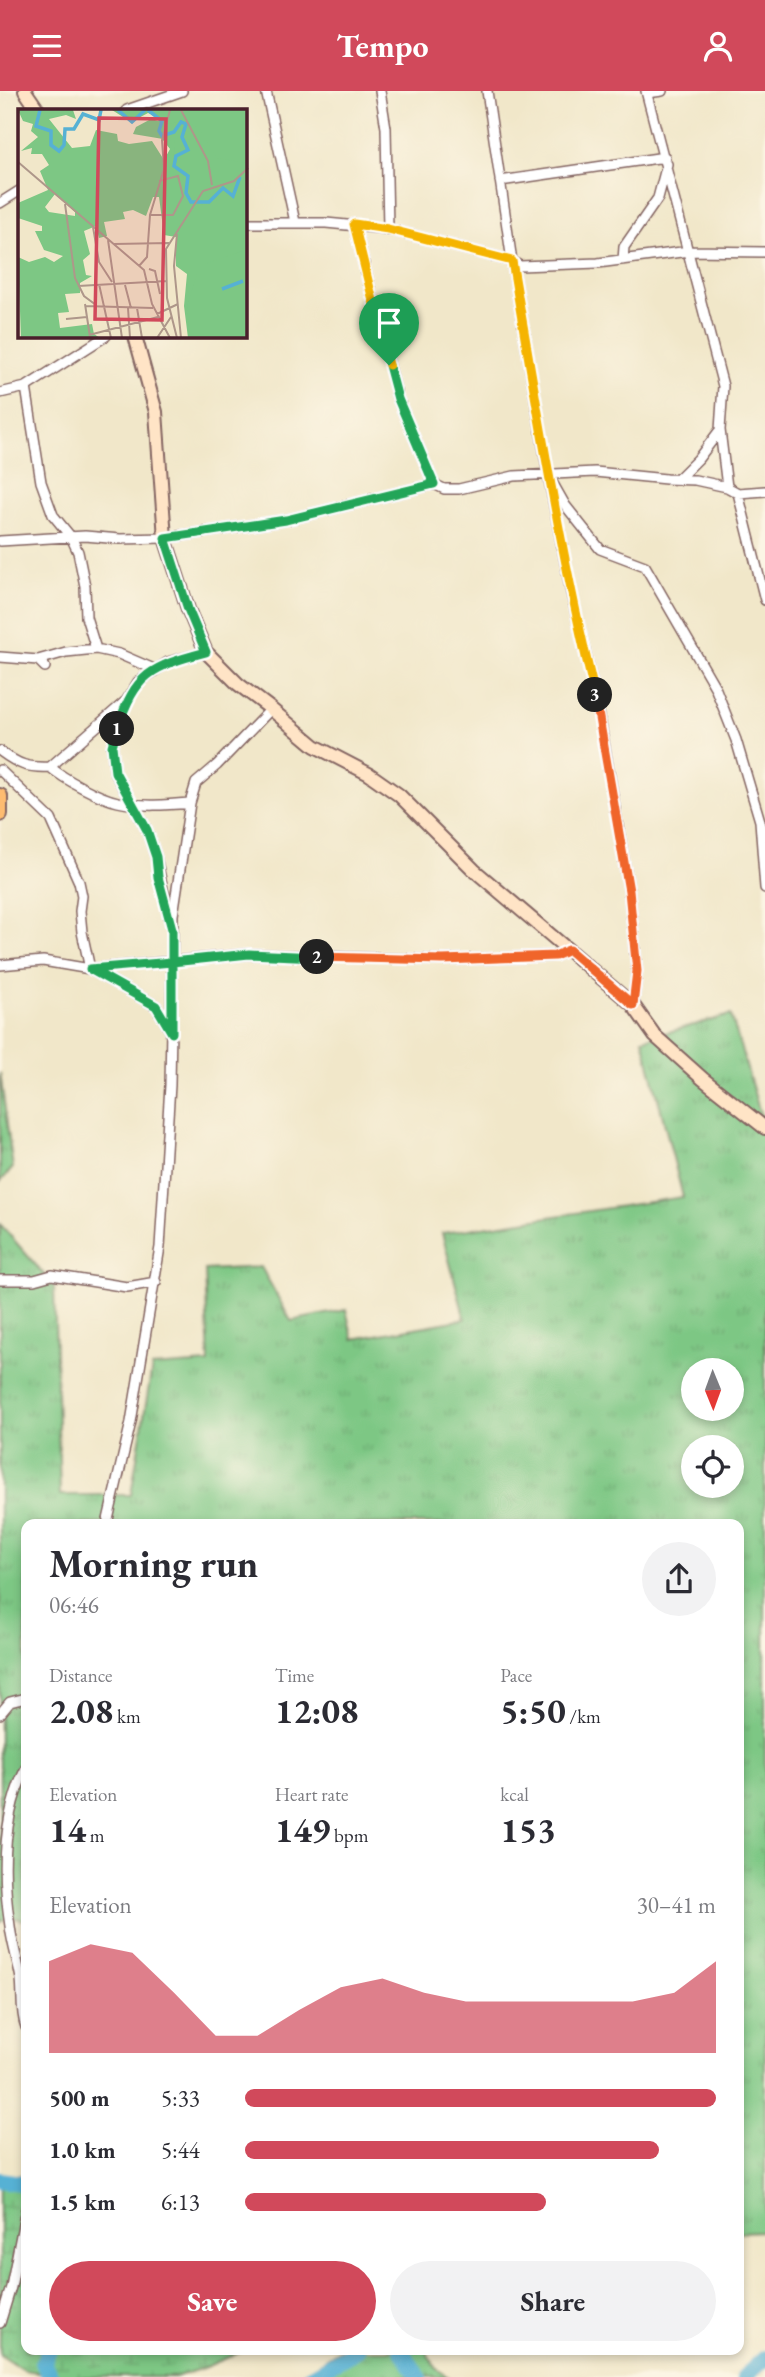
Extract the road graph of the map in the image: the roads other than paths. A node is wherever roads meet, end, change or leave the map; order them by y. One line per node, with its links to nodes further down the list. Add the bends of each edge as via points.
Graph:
1 (25, 91): 8 (street)
2 (182, 91): 9 (street)
3 (266, 91): 14 (street)
4 (380, 91): 17 (street, via 386,128)
5 (487, 91): 11 (street)
6 (662, 91): 7 (street)
7 (647, 92): 10 (street)
8 (37, 109)
9 (130, 109)
10 (666, 161): 11 (street); 18 (street); 20 (street, via 658,198 624,247)
11 (500, 181): 21 (street)
12 (18, 192): 13 (street)
13 (0, 203)
14 (295, 222): 15 (street); 16 (street)
15 (247, 223)
16 (354, 224): 17 (street); 29 (street, via 398,399)
17 (388, 229): 21 (street)
18 (689, 251): 19 (street); 20 (street); 26 (street, via 723,386)
19 (763, 253)
20 (623, 260): 21 (street, via 532,266)
21 (512, 261): 27 (street)
22 (103, 338): 24 (street)
23 (136, 338): 34 (street, via 156,412)
24 (26, 387): 25 (street); 33 (street, via 41,482 52,515)
25 (0, 393)
26 (720, 430): 28 (street); 30 (street)
27 (548, 474): 28 (street, via 595,472); 29 (street, via 514,476 459,489); 50 (street, via 565,505 600,549 645,566 715,687 760,821); 56 (street, via 598,707 629,891 637,971)
28 (678, 479): 30 (street)
29 (434, 484): 34 (street, via 286,520)
30 (727, 487): 32 (street)
31 (765, 491): 32 (street)
32 (738, 493): 36 (street)
33 (71, 537): 34 (street); 35 (street); 37 (street, via 78,552 86,617)
34 (165, 538): 38 (street)
35 (0, 541)
36 (765, 600)
37 (96, 649): 39 (street, via 66,652 41,664); 40 (street)
38 (206, 652): 40 (street); 42 (street)
39 (0, 657)
40 (156, 670): 41 (street, via 138,682)
41 (127, 700): 44 (street); 47 (street, via 112,746 115,772)
42 (271, 709): 48 (street, via 196,783); 52 (street, via 314,746 399,795 474,870)
43 (0, 751): 44 (street, via 32,768)
44 (50, 767): 47 (street, via 63,778 117,802)
45 (0, 770): 55 (street, via 51,819 79,882)
46 (0, 796): 49 (main road)
47 (132, 803): 48 (street); 51 (street, via 150,839)
48 (190, 803): 51 (street)
49 (0, 814)
50 (765, 888)
51 (172, 929): 53 (street)
52 (569, 950): 53 (street, via 555,956 443,960 249,954); 56 (street)
53 (172, 962): 55 (street); 57 (street)
54 (0, 965): 55 (street, via 43,961)
55 (90, 969): 57 (street, via 156,1006)
56 (633, 1005): 58 (street, via 655,1036)
57 (172, 1033): 60 (street)
58 (765, 1128)
59 (0, 1280): 60 (street, via 52,1275 127,1287)
60 (156, 1282): 61 (street)
61 (108, 1519)
62 (21, 1699): 63 (street, via 10,1702)
63 (0, 1714)
64 (21, 1778): 65 (street, via 9,1815 5,1872 9,1926)
65 (21, 1980)
66 (21, 2235): 67 (street)
67 (0, 2323)

